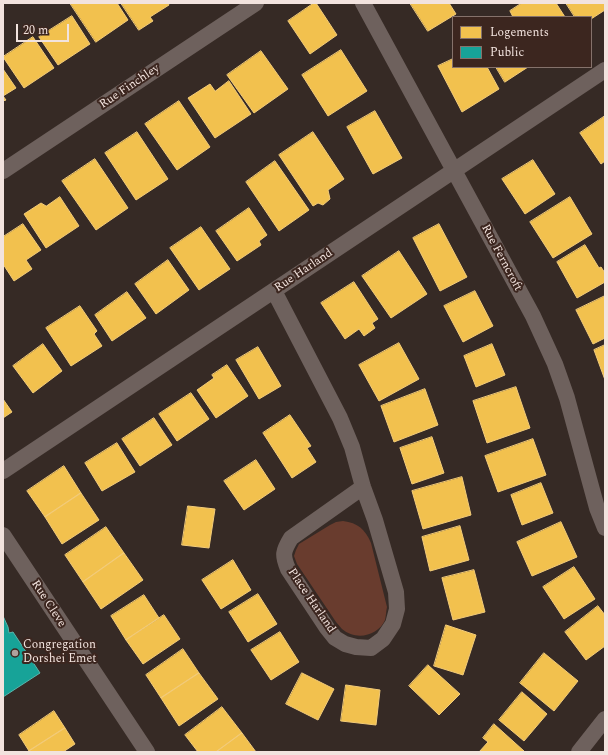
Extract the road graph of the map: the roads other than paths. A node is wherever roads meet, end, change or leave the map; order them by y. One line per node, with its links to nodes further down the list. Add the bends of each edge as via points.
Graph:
1 (256, 3): 5 (street, Rue Finchley)
2 (363, 3): 4 (street, Rue Ferncroft)
3 (605, 70): 4 (street, Rue Harland)
4 (454, 170): 6 (street, Rue Harland); 9 (street, Rue Ferncroft, via 555,364)
5 (3, 171)
6 (274, 291): 7 (street, Rue Harland); 8 (street, Place Harland, via 340,418 352,447)
7 (3, 471)
8 (363, 486): 8 (street, Place Harland, via 291,538 285,548 284,559 288,569 335,638 345,644 371,648 383,638 393,624 397,609 396,592)
9 (605, 528)
10 (3, 535): 12 (street, Rue Cleve)
11 (605, 719): 13 (street)
12 (147, 752)
13 (579, 752)

